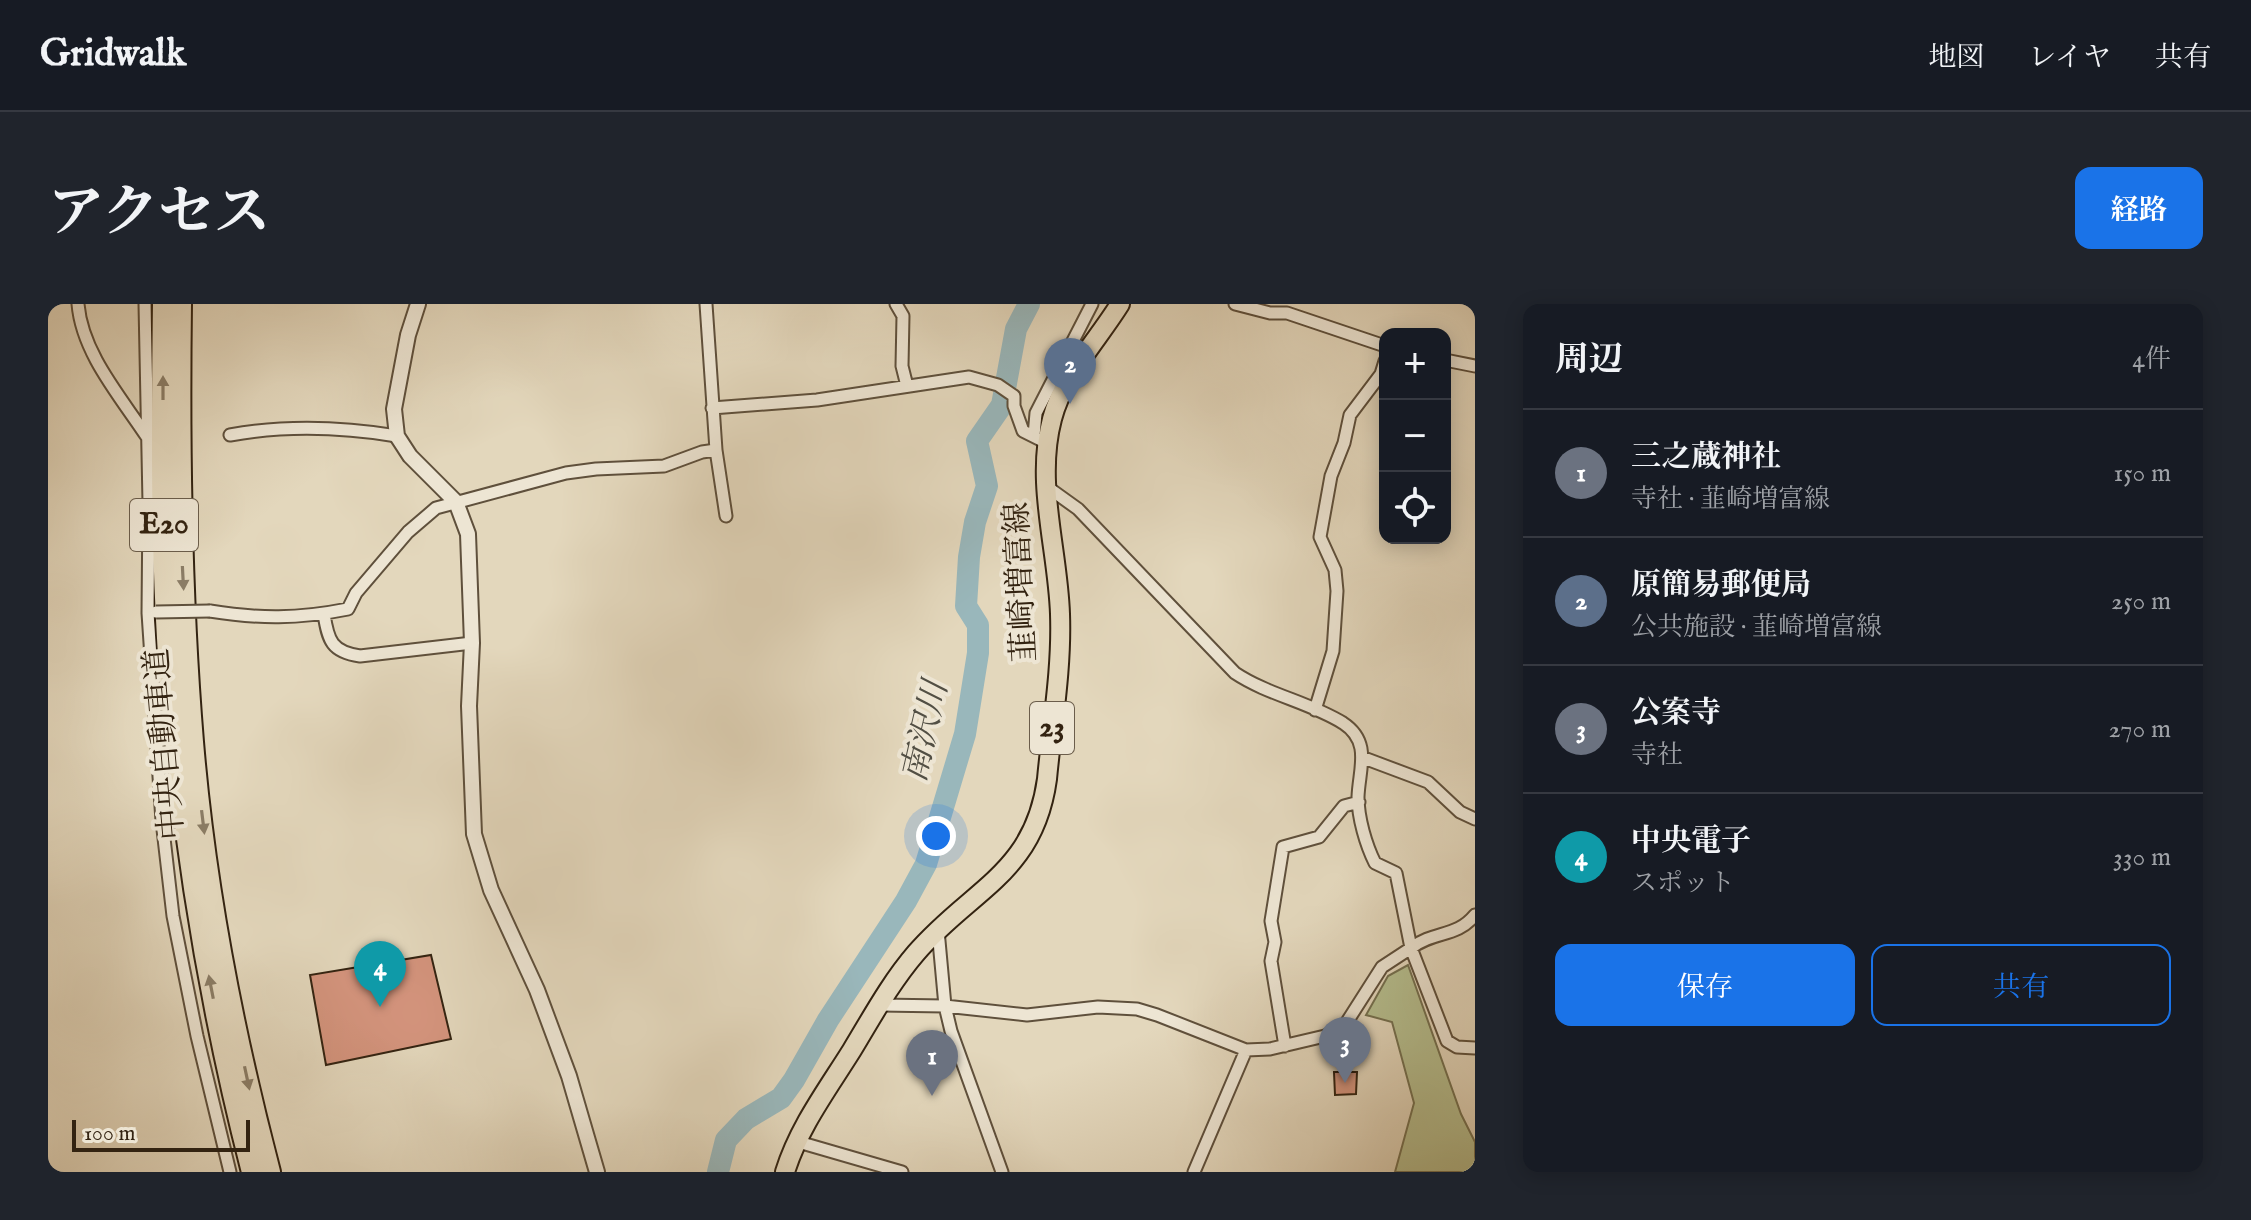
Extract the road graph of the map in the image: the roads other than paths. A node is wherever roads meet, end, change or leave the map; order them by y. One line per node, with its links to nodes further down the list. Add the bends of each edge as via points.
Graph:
1 (78, 304): 19 (street, via 79,326 96,360)
2 (145, 304): 19 (street)
3 (163, 304): 42 (highway, 中央自動車道 / E20, one-way to 3, via 206,965 175,745 163,510)
4 (181, 304): 43 (highway, 中央自動車道 / E20, one-way to 43, via 180,510 193,744 223,962)
5 (418, 304): 18 (street, via 398,381)
6 (706, 304): 16 (street)
7 (896, 304): 15 (street, via 903,316)
8 (1092, 304): 20 (street, via 1036,413)
9 (1120, 304): 20 (main road, 韮崎増富線 / 23, via 1079,363)
10 (1235, 304): 11 (street, via 1287,313)
11 (1379, 344)
12 (1451, 361): 13 (street)
13 (1475, 366)
14 (1379, 377): 28 (street, via 1350,415 1331,476 1320,537 1335,570 1333,651)
15 (907, 386): 16 (street); 20 (street, via 969,377 998,385 1014,396 1023,431)
16 (712, 408): 21 (street)
17 (230, 435): 18 (street, via 352,429)
18 (397, 436): 23 (street)
19 (147, 437): 25 (street)
20 (1040, 440): 22 (main road, 韮崎増富線 / 23)
21 (716, 450): 23 (street, via 664,466 566,473); 24 (street)
22 (1046, 486): 28 (street, via 1078,509 1235,673); 33 (main road, 韮崎増富線 / 23, via 1060,616 1044,804 1017,859)
23 (456, 502): 26 (street, via 436,508 408,532 348,609); 27 (street, via 468,534)
24 (726, 516)
25 (152, 612): 26 (street, bridge, via 210,611 252,618); 41 (street, via 162,821 173,916)
26 (324, 614): 27 (street, via 330,641 348,654)
27 (472, 643): 44 (street, via 474,834 491,890 569,1076)
28 (1315, 710): 29 (street, via 1351,729)
29 (1364, 758): 30 (street); 31 (street, via 1428,782)
30 (1359, 802): 34 (street, via 1375,863 1396,873); 37 (street, via 1344,806 1319,837 1283,847 1271,921 1271,961)
31 (1475, 819)
32 (1475, 915): 34 (street, via 1457,931 1432,935)
33 (938, 930): 35 (main road, 韮崎増富線 / 23); 36 (street)
34 (1411, 948): 37 (street, via 1382,967 1345,1025); 38 (street, via 1447,1041)
35 (880, 1005): 36 (street); 40 (main road, 韮崎増富線 / 23)
36 (945, 1006): 39 (street, via 1027,1015 1098,1007 1137,1009); 47 (street)
37 (1285, 1046): 39 (street)
38 (1475, 1048)
39 (1246, 1050): 48 (street)
40 (795, 1141): 45 (main road, 韮崎増富線 / 23); 46 (street)
41 (230, 1172)
42 (252, 1172)
43 (270, 1172)
44 (597, 1172)
45 (785, 1172)
46 (902, 1172)
47 (1002, 1172)
48 (1194, 1172)

